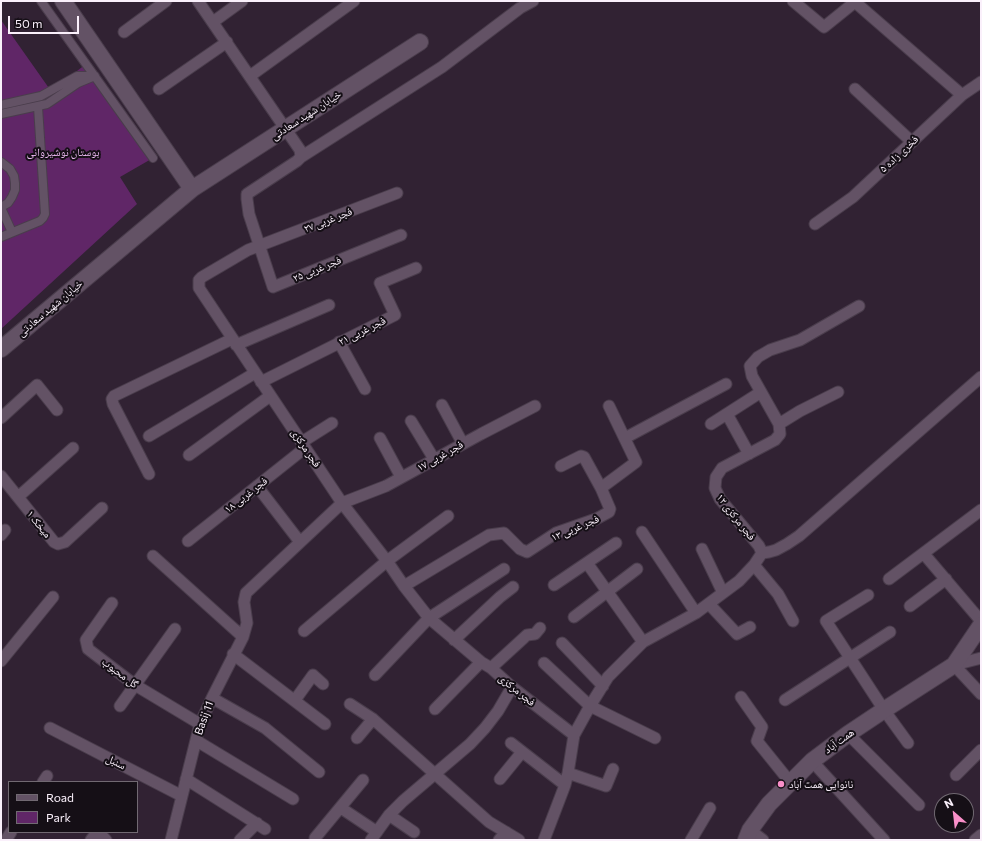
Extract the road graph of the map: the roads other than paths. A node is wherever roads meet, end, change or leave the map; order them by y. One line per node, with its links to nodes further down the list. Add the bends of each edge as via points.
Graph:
1 (41, 1): 13 (street)
2 (63, 1): 27 (main road)
3 (166, 1): 10 (street)
4 (198, 1): 9 (street)
5 (242, 1): 9 (street)
6 (354, 1): 14 (street)
7 (533, 1): 24 (street, via 442,67)
8 (793, 1): 18 (street, via 824,28 855,2)
9 (213, 22): 11 (street)
10 (124, 32)
11 (227, 42): 14 (street); 16 (street)
12 (420, 42): 22 (main road, خیابان شهید سعادتی)
13 (95, 76): 19 (street, via 77,76 41,96); 20 (street, via 78,83 48,104); 25 (street)
14 (250, 76): 22 (street)
15 (981, 82): 18 (street, فخری زاده ۵)
16 (159, 89)
17 (855, 89): 23 (street)
18 (962, 95): 23 (street, فخری زاده ۵)
19 (1, 105)
20 (38, 107): 21 (street); 31 (street, via 45,214 40,221)
21 (1, 114)
22 (285, 128): 24 (street); 27 (main road, خیابان شهید سعادتی)
23 (912, 142): 30 (street, فخری زاده ۵, via 853,197)
24 (300, 153): 34 (street, via 247,194 249,214)
25 (153, 158)
26 (1, 162): 29 (street, via 14,176 15,190 8,203)
27 (192, 189): 40 (main road, خیابان شهید سعادتی)
28 (397, 193): 34 (street, فجر غربی ۲۷)
29 (1, 207): 31 (street)
30 (815, 224)
31 (12, 232): 33 (street)
32 (401, 235): 34 (street, فجر غربی ۲۵, via 273,287)
33 (1, 237)
34 (259, 246): 38 (street, فجر مرکزی, via 199,280 200,292)
35 (416, 268): 39 (street, فجر غربی ۲۱, via 380,283 395,315)
36 (329, 305): 38 (street)
37 (859, 306): 45 (street, via 800,340 758,357 750,366 752,376)
38 (234, 342): 42 (street, فجر مرکزی); 68 (street, via 112,399)
39 (339, 342): 42 (street, فجر غربی ۲۱); 44 (street)
40 (1, 349)
41 (981, 377): 83 (street, via 799,536 776,550)
42 (258, 378): 47 (street, فجر مرکزی); 58 (street, فجر غربی ۲۱)
43 (726, 384): 60 (street)
44 (365, 390)
45 (762, 392): 52 (street); 57 (street)
46 (838, 392): 57 (street)
47 (270, 396): 62 (street, فجر مرکزی); 65 (street)
48 (442, 405): 61 (street)
49 (535, 406): 61 (street, فجر غربی ۱۷)
50 (609, 406): 60 (street)
51 (57, 410): 53 (street, via 37,385)
52 (727, 414): 56 (street); 64 (street)
53 (1, 418)
54 (411, 421): 66 (street)
55 (332, 423): 62 (street, فجر غربی ۱۸)
56 (711, 424)
57 (779, 424): 64 (street, فجر مرکزی ۱۲, via 780,434 775,440)
58 (149, 436)
59 (380, 438): 70 (street)
60 (624, 438): 72 (street, via 636,462)
61 (463, 444): 66 (street, فجر غربی ۱۷)
62 (304, 445): 71 (street, فجر غربی ۱۸); 74 (street, فجر مرکزی)
63 (73, 448): 73 (street)
64 (749, 454): 83 (street, فجر مرکزی ۱۲, via 722,468 716,477 715,488 720,499)
65 (189, 455)
66 (434, 459): 70 (street, فجر غربی ۱۷)
67 (561, 466): 72 (street, فجر غربی ۱۳, via 584,456)
68 (149, 474)
69 (1, 476): 73 (street, میخک ۱)
70 (401, 477): 74 (street, فجر غربی ۱۷, via 386,486)
71 (257, 486): 79 (street, فجر غربی ۱۸); 80 (street)
72 (601, 488): 94 (street, فجر غربی ۱۳, via 610,509 596,519 556,533 527,552 520,549 504,533 489,535)
73 (18, 497): 75 (street, میخک ۱, via 58,544 65,542)
74 (342, 503): 80 (street); 86 (street, فجر مرکزی)
75 (102, 508)
76 (981, 510): 84 (street)
77 (448, 516): 86 (street)
78 (642, 532): 103 (street)
79 (188, 541)
80 (300, 542): 114 (street, Basij 11, via 246,593 244,602 247,619)
81 (616, 543): 87 (street)
82 (702, 549): 97 (street)
83 (762, 552): 88 (street)
84 (924, 554): 91 (street); 92 (street)
85 (153, 556): 114 (street)
86 (387, 561): 94 (street, فجر مرکزی); 112 (street)
87 (587, 563): 93 (street); 96 (street)
88 (754, 566): 97 (street); 106 (street, via 778,594)
89 (504, 569): 105 (street)
90 (637, 569): 96 (street)
91 (889, 579)
92 (946, 579): 102 (street); 107 (street)
93 (554, 585)
94 (404, 586): 105 (street, فجر مرکزی)
95 (513, 587): 115 (street)
96 (607, 591): 104 (street); 116 (street)
97 (723, 593): 101 (street)
98 (868, 595): 119 (street, via 826,620)
99 (53, 597): 121 (street)
100 (112, 603): 127 (street, گل محبوب, via 86,640 88,649)
101 (708, 604): 103 (street); 109 (street, via 737,634)
102 (910, 606)
103 (696, 613): 116 (street)
104 (574, 617)
105 (429, 618): 115 (street, فجر مرکزی); 125 (street)
106 (793, 621)
107 (981, 621)
108 (981, 625): 124 (main road)
109 (750, 627)
110 (540, 628): 123 (street, via 535,634 526,636)
111 (175, 629): 127 (street)
112 (304, 631)
113 (890, 632): 119 (street)
114 (243, 637): 118 (street, Basij 11)
115 (454, 640): 123 (street, فجر مرکزی)
116 (643, 642): 128 (street, via 608,677)
117 (562, 643): 128 (street)
118 (233, 654): 132 (street, Basij 11); 133 (street)
119 (850, 658): 134 (street); 139 (street)
120 (981, 658): 124 (street)
121 (1, 661)
122 (544, 663): 137 (street)
123 (486, 665): 129 (street, فجر مرکزی); 138 (street)
124 (954, 665): 130 (street); 139 (main road, همت آباد)
125 (375, 675)
126 (323, 684): 133 (street, via 313,675)
127 (134, 685): 136 (street); 141 (street, گل محبوب)
128 (603, 686): 137 (street)
129 (512, 687): 145 (street, فجر مرکزی); 157 (street, via 485,728)
130 (981, 694)
131 (741, 697): 162 (street, via 762,727 757,741)
132 (212, 698): 141 (street, Basij 11); 155 (street, via 265,728)
133 (295, 700): 142 (street)
134 (785, 700)
135 (350, 704): 140 (street)
136 (120, 706)
137 (590, 706): 145 (street); 147 (street)
138 (435, 709)
139 (884, 710): 144 (main road, همت آباد); 150 (street)
140 (373, 719): 146 (street); 157 (street)
141 (200, 724): 148 (street, Basij 11)
142 (325, 724)
143 (50, 728): 164 (street, سنبل)
144 (848, 734): 153 (main road, همت آباد); 166 (street)
145 (574, 735): 156 (street)
146 (357, 738)
147 (655, 738)
148 (197, 741): 159 (street, Basij 11); 165 (street)
149 (511, 743): 152 (street)
150 (908, 743)
151 (981, 750): 158 (street)
152 (522, 752): 161 (street); 163 (street)
153 (812, 760): 162 (main road, همت آباد); 182 (street)
154 (613, 769): 156 (street, via 606,786)
155 (319, 772)
156 (568, 773): 163 (street)
157 (435, 774): 169 (street, via 403,801); 174 (street)
158 (956, 775)
159 (186, 779): 164 (street, Basij 11); 177 (street, via 261,826)
160 (363, 780): 167 (street)
161 (500, 780)
162 (790, 782): 171 (main road, همت آباد, via 769,804)
163 (565, 786): 179 (street)
164 (182, 796): 176 (street, Basij 11)
165 (293, 799)
166 (919, 805)
167 (341, 808): 173 (street); 175 (street)
168 (710, 808): 180 (street)
169 (390, 816): 170 (street); 173 (street)
170 (414, 832)
171 (748, 835): 181 (street)
172 (981, 835): 183 (street)
173 (374, 836)
174 (503, 836): 178 (street)
175 (315, 838)
176 (171, 840)
177 (240, 840)
178 (519, 840)
179 (544, 840)
180 (692, 840)
181 (763, 840)
182 (884, 840)
183 (974, 840)

